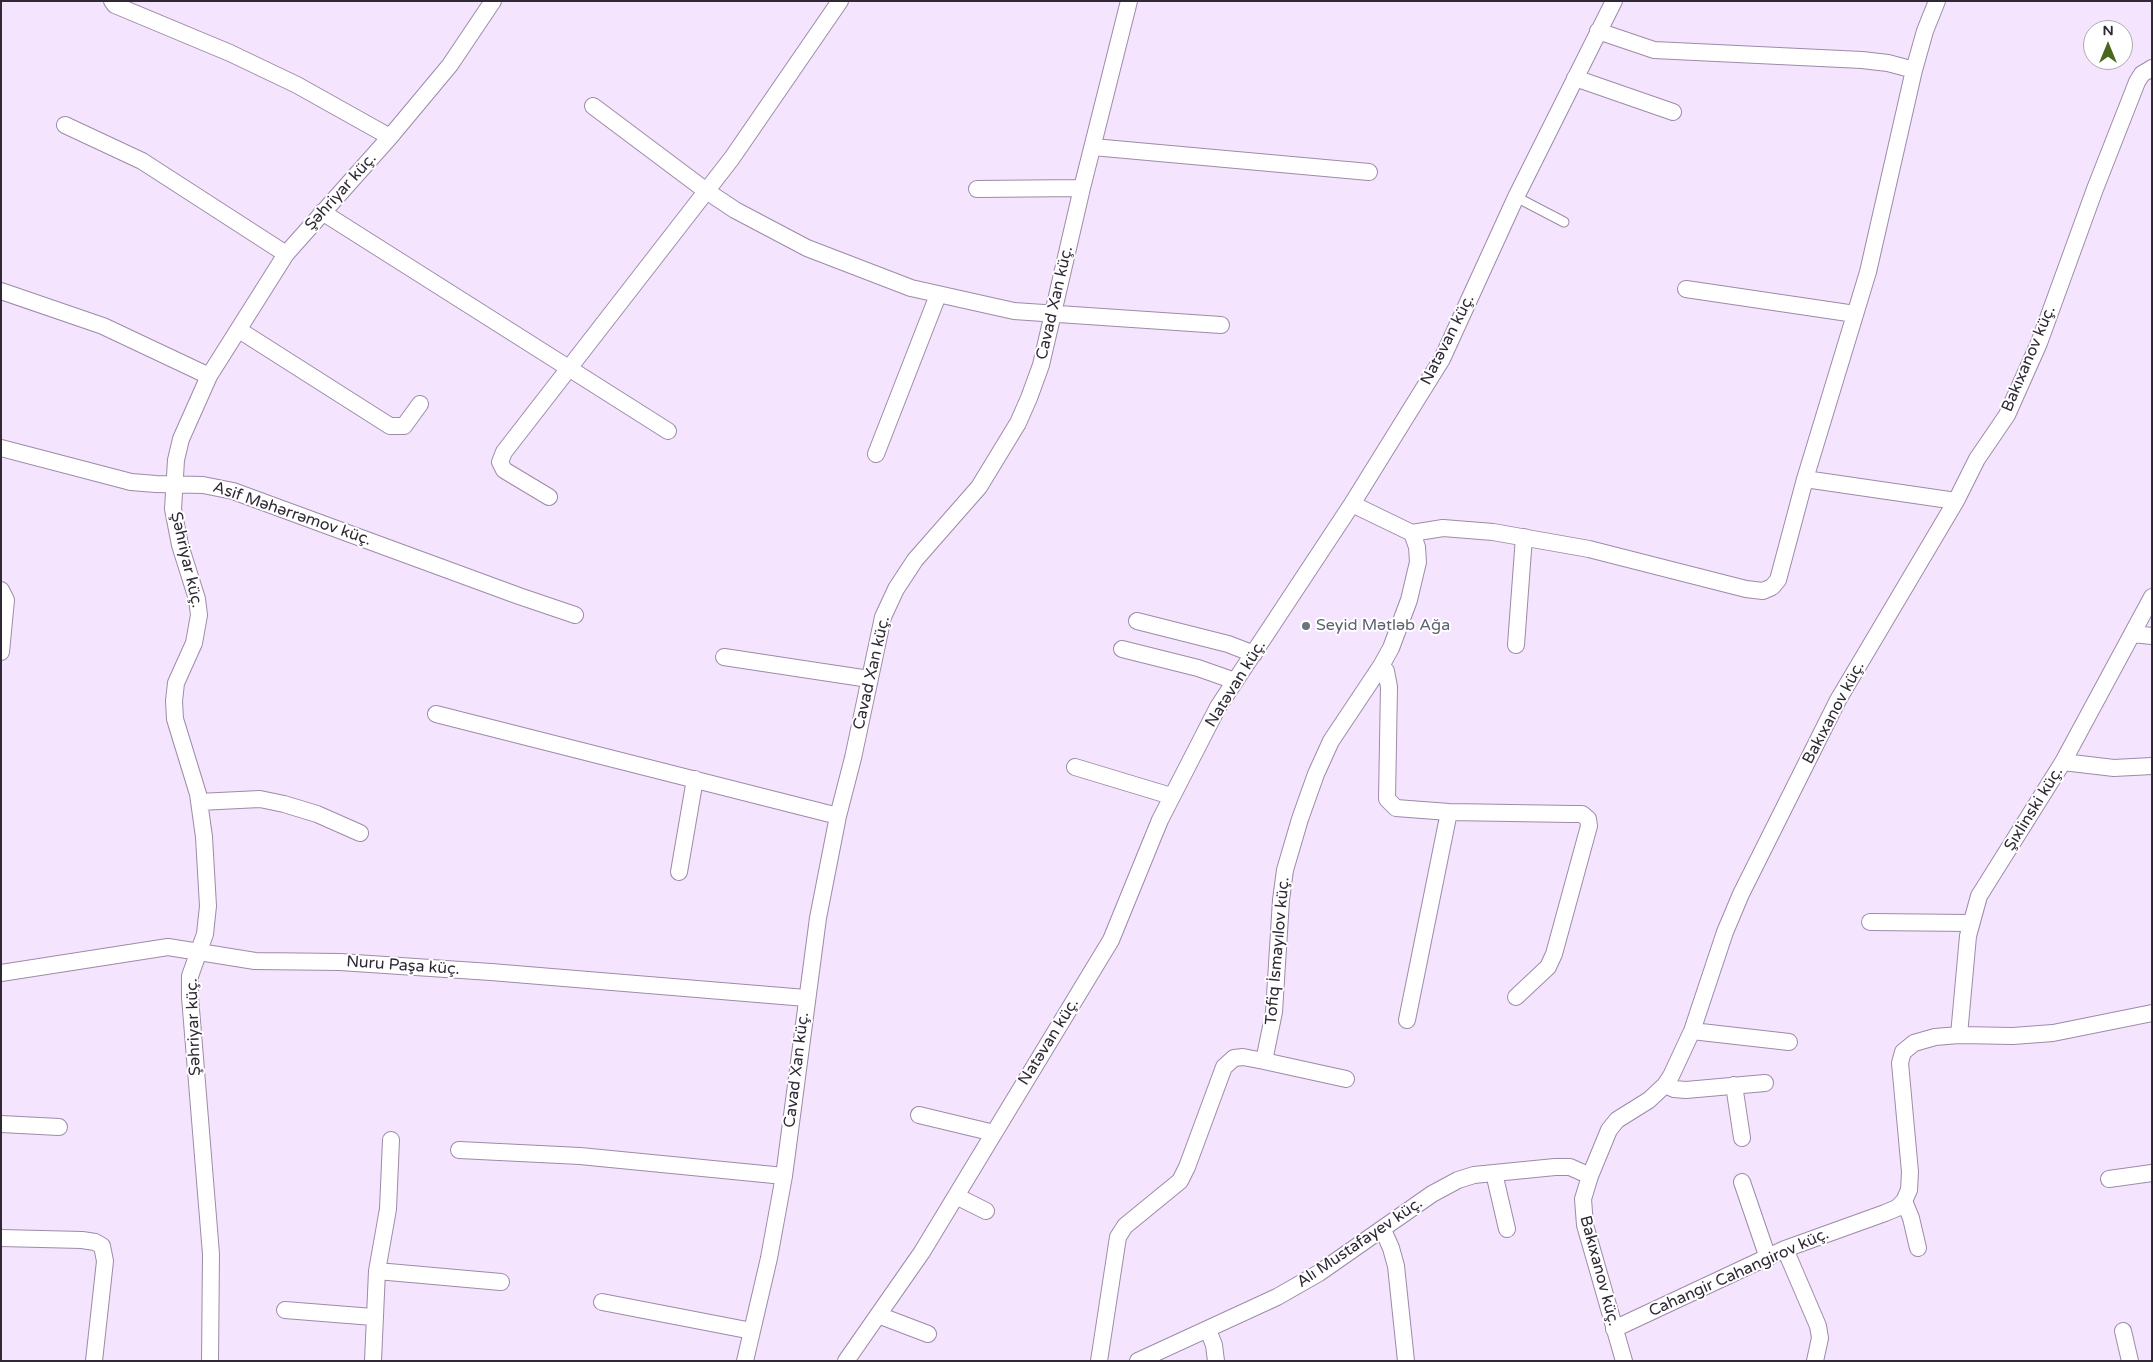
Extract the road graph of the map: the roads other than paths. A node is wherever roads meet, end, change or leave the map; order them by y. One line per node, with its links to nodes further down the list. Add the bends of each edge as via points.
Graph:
1 (112, 1): 14 (street, via 298,85)
2 (493, 1): 14 (street, Şəhriyar küç., via 450,65)
3 (840, 1): 19 (street, via 732,158)
4 (1129, 1): 15 (street, Cavad Xan küç.)
5 (1614, 1): 7 (street, Natəvan küç.)
6 (1937, 1): 9 (street)
7 (1598, 31): 9 (street, via 1654,50 1862,60 1888,62); 10 (street, Natəvan küç.)
8 (2152, 68): 40 (street, Bakıxanov küç., via 2137,82 2039,343 2011,406 1977,459)
9 (1914, 70): 28 (street, via 1868,272)
10 (1575, 78): 12 (street); 20 (street, Natəvan küç.)
11 (593, 106): 19 (street)
12 (1673, 112)
13 (65, 125): 23 (street, via 142,161)
14 (390, 137): 21 (street, Şəhriyar küç.)
15 (1093, 147): 16 (street); 17 (street, Cavad Xan küç.)
16 (1369, 172)
17 (1082, 188): 18 (street); 27 (street, Cavad Xan küç.)
18 (977, 189)
19 (705, 190): 26 (street, via 735,210 807,248 911,288); 31 (street)
20 (1516, 197): 22 (lane); 41 (street, Natəvan küç., via 1446,350)
21 (322, 212): 23 (street, Şəhriyar küç.); 31 (street)
22 (1564, 222)
23 (286, 254): 30 (street, Şəhriyar küç.)
24 (1686, 289): 28 (street)
25 (1, 291): 32 (street, via 102,326)
26 (938, 295): 27 (street, via 1014,312); 36 (street)
27 (1052, 314): 29 (street); 56 (street, Cavad Xan küç., via 1041,365 1018,423 979,487 915,560 896,589 883,617)
28 (1855, 314): 37 (street)
29 (1221, 325)
30 (238, 330): 32 (street, Şəhriyar küç.); 33 (street, via 390,426 404,426)
31 (570, 369): 34 (street); 39 (street, via 504,452 500,462 504,470)
32 (209, 376): 38 (street, Şəhriyar küç., via 181,439 176,460)
33 (420, 404)
34 (668, 430)
35 (1, 448): 38 (street, Asif Məhərrəmov küç., via 131,482)
36 (876, 454)
37 (1806, 479): 40 (street); 43 (street, via 1778,580 1763,591 1746,590 1589,549)
38 (176, 484): 46 (street, Asif Məhərrəmov küç., via 233,491); 64 (street, Şəhriyar küç., via 173,509 199,615 194,643 176,683 175,719)
39 (549, 497)
40 (1956, 501): 77 (street, Bakıxanov küç., via 1838,700 1741,894)
41 (1352, 504): 42 (street); 53 (street, Natəvan küç.)
42 (1412, 533): 43 (street, via 1443,528); 55 (street, Tofiq İsmayılov küç., via 1418,562 1401,624)
43 (1524, 537): 50 (street)
44 (1, 590): 52 (street, via 6,600)
45 (2152, 597): 48 (street, Şıxlinski küç.)
46 (575, 615)
47 (1137, 620): 53 (street)
48 (2132, 634): 49 (street); 59 (street, Şıxlinski küç.)
49 (2152, 636)
50 (1516, 646)
51 (1122, 649): 57 (street)
52 (1, 652)
53 (1254, 654): 57 (street, Natəvan küç.)
54 (724, 657): 56 (street)
55 (1381, 666): 65 (street, via 1386,671 1389,686 1387,799 1396,808); 80 (street, Tofiq İsmayılov küç., via 1331,741 1300,819 1285,870 1275,1005)
56 (869, 679): 66 (street, Cavad Xan küç.)
57 (1235, 681): 63 (street, Natəvan küç.)
58 (436, 714): 62 (street)
59 (2063, 762): 60 (street, via 2114,768); 70 (street, Şıxlinski küç., via 1979,896)
60 (2152, 766)
61 (1075, 767): 63 (street)
62 (695, 780): 66 (street); 68 (street)
63 (1171, 796): 88 (street, Natəvan küç., via 1111,940)
64 (199, 802): 67 (street, via 268,801 317,814); 71 (street, Şəhriyar küç., via 208,906 205,934)
65 (1450, 812): 73 (street, via 1582,814 1588,819 1590,826 1554,954 1548,967); 76 (street)
66 (838, 816): 74 (street, Cavad Xan küç.)
67 (360, 832)
68 (678, 872)
69 (1870, 922): 70 (street)
70 (1970, 923): 78 (street, Şıxlinski küç.)
71 (199, 951): 72 (street, Nuru Paşa küç., via 168,947); 74 (street, Nuru Paşa küç., via 255,961 340,962 492,972); 119 (street, Şəhriyar küç., via 190,976 190,997 210,1254)
72 (1, 973)
73 (1516, 997)
74 (806, 998): 94 (street, Cavad Xan küç.)
75 (2152, 1013): 78 (street, via 2053,1033)
76 (1407, 1020)
77 (1692, 1031): 79 (street); 83 (street, Bakıxanov küç.)
78 (1959, 1035): 99 (street, via 1914,1043 1903,1052 1900,1063 1910,1172 1909,1190)
79 (1789, 1042)
80 (1264, 1061): 81 (street); 123 (street, via 1243,1056 1234,1058 1224,1067 1180,1181 1125,1226 1118,1237)
81 (1346, 1079)
82 (1765, 1083): 84 (street)
83 (1665, 1085): 84 (street, via 1686,1090); 95 (street, Bakıxanov küç., via 1609,1130)
84 (1734, 1085): 89 (street)
85 (919, 1115): 88 (street)
86 (1, 1124): 87 (street)
87 (59, 1128)
88 (994, 1133): 98 (street, Natəvan küç.)
89 (1742, 1138)
90 (391, 1140): 107 (street, via 388,1209)
91 (459, 1150): 94 (street, via 580,1156)
92 (1494, 1173): 95 (street, Alı Mustafayev küç., via 1570,1167); 101 (street); 102 (street, Alı Mustafayev küç., via 1458,1180 1432,1194)
93 (2152, 1173): 96 (street)
94 (784, 1176): 115 (street, Cavad Xan küç.)
95 (1590, 1176): 113 (street, Bakıxanov küç., via 1582,1210)
96 (2109, 1179)
97 (1742, 1182): 106 (street)
98 (956, 1196): 100 (street); 111 (street, Natəvan küç.)
99 (1904, 1201): 104 (street); 105 (street, Cahangir Cahangirov küç., via 1885,1213)
100 (986, 1211)
101 (1507, 1229)
102 (1383, 1230): 114 (street, Alı Mustafayev küç., via 1319,1273); 126 (street, via 1396,1266)
103 (1, 1238): 118 (street, via 82,1240 102,1246 106,1262)
104 (1918, 1248)
105 (1785, 1250): 106 (street, Cahangir Cahangirov küç.); 128 (street, via 1818,1326 1820,1338)
106 (1768, 1258): 113 (street, Cahangir Cahangirov küç.)
107 (376, 1271): 108 (street); 112 (street)
108 (501, 1282)
109 (602, 1302): 115 (street)
110 (285, 1310): 112 (street)
111 (878, 1316): 117 (street); 122 (street, Natəvan küç.)
112 (373, 1318): 120 (street)
113 (1614, 1329): 127 (street, Bakıxanov küç.)
114 (1208, 1330): 124 (street, Alı Mustafayev küç.); 125 (street)
115 (752, 1331): 121 (street, Cavad Xan küç.)
116 (2123, 1331): 129 (street)
117 (928, 1334)
118 (94, 1361)
119 (210, 1361)
120 (372, 1361)
121 (745, 1361)
122 (846, 1361)
123 (1099, 1361)
124 (1138, 1361)
125 (1216, 1361)
126 (1406, 1361)
127 (1624, 1361)
128 (1815, 1361)
129 (2130, 1361)

